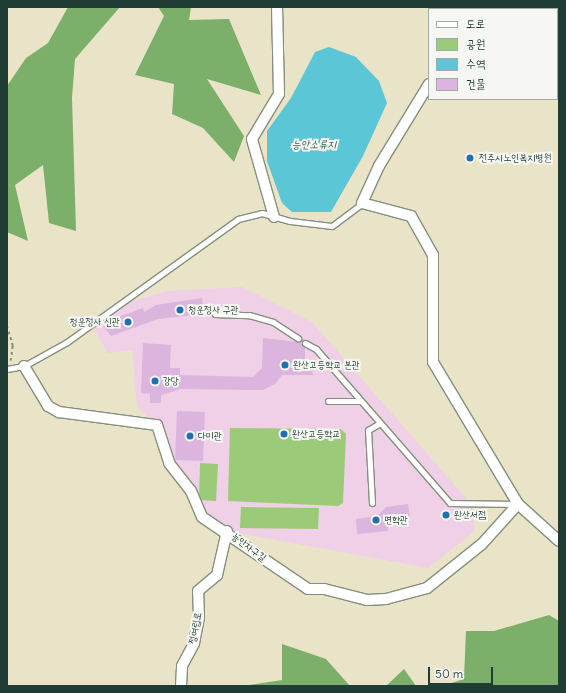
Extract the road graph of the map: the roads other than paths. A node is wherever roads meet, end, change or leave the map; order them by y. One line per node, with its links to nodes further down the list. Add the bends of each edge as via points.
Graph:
1 (277, 7): 4 (street, via 279,94 252,139)
2 (428, 86): 3 (street, via 379,166)
3 (362, 203): 4 (lane, via 332,226); 14 (street, via 411,216 434,255 434,362)
4 (274, 217): 8 (lane, via 262,213 238,219 67,342)
5 (215, 314): 6 (lane, via 249,315 273,322)
6 (298, 338)
7 (305, 343): 11 (lane, via 316,349)
8 (24, 366): 9 (lane); 15 (street, 능안자구길, via 48,406 59,412 157,425 169,463 190,491 202,517)
9 (9, 368)
10 (328, 400): 11 (lane)
11 (360, 401): 12 (lane)
12 (380, 423): 13 (lane, via 368,430); 14 (lane, via 450,503)
13 (372, 503)
14 (518, 504): 15 (street, 능안자구길, via 482,544 427,588 386,599 367,600 324,589 308,589); 16 (street)
15 (227, 531): 17 (street, 정여립로, via 217,575 198,591 199,617 194,643 182,666)
16 (559, 541)
17 (181, 686)

